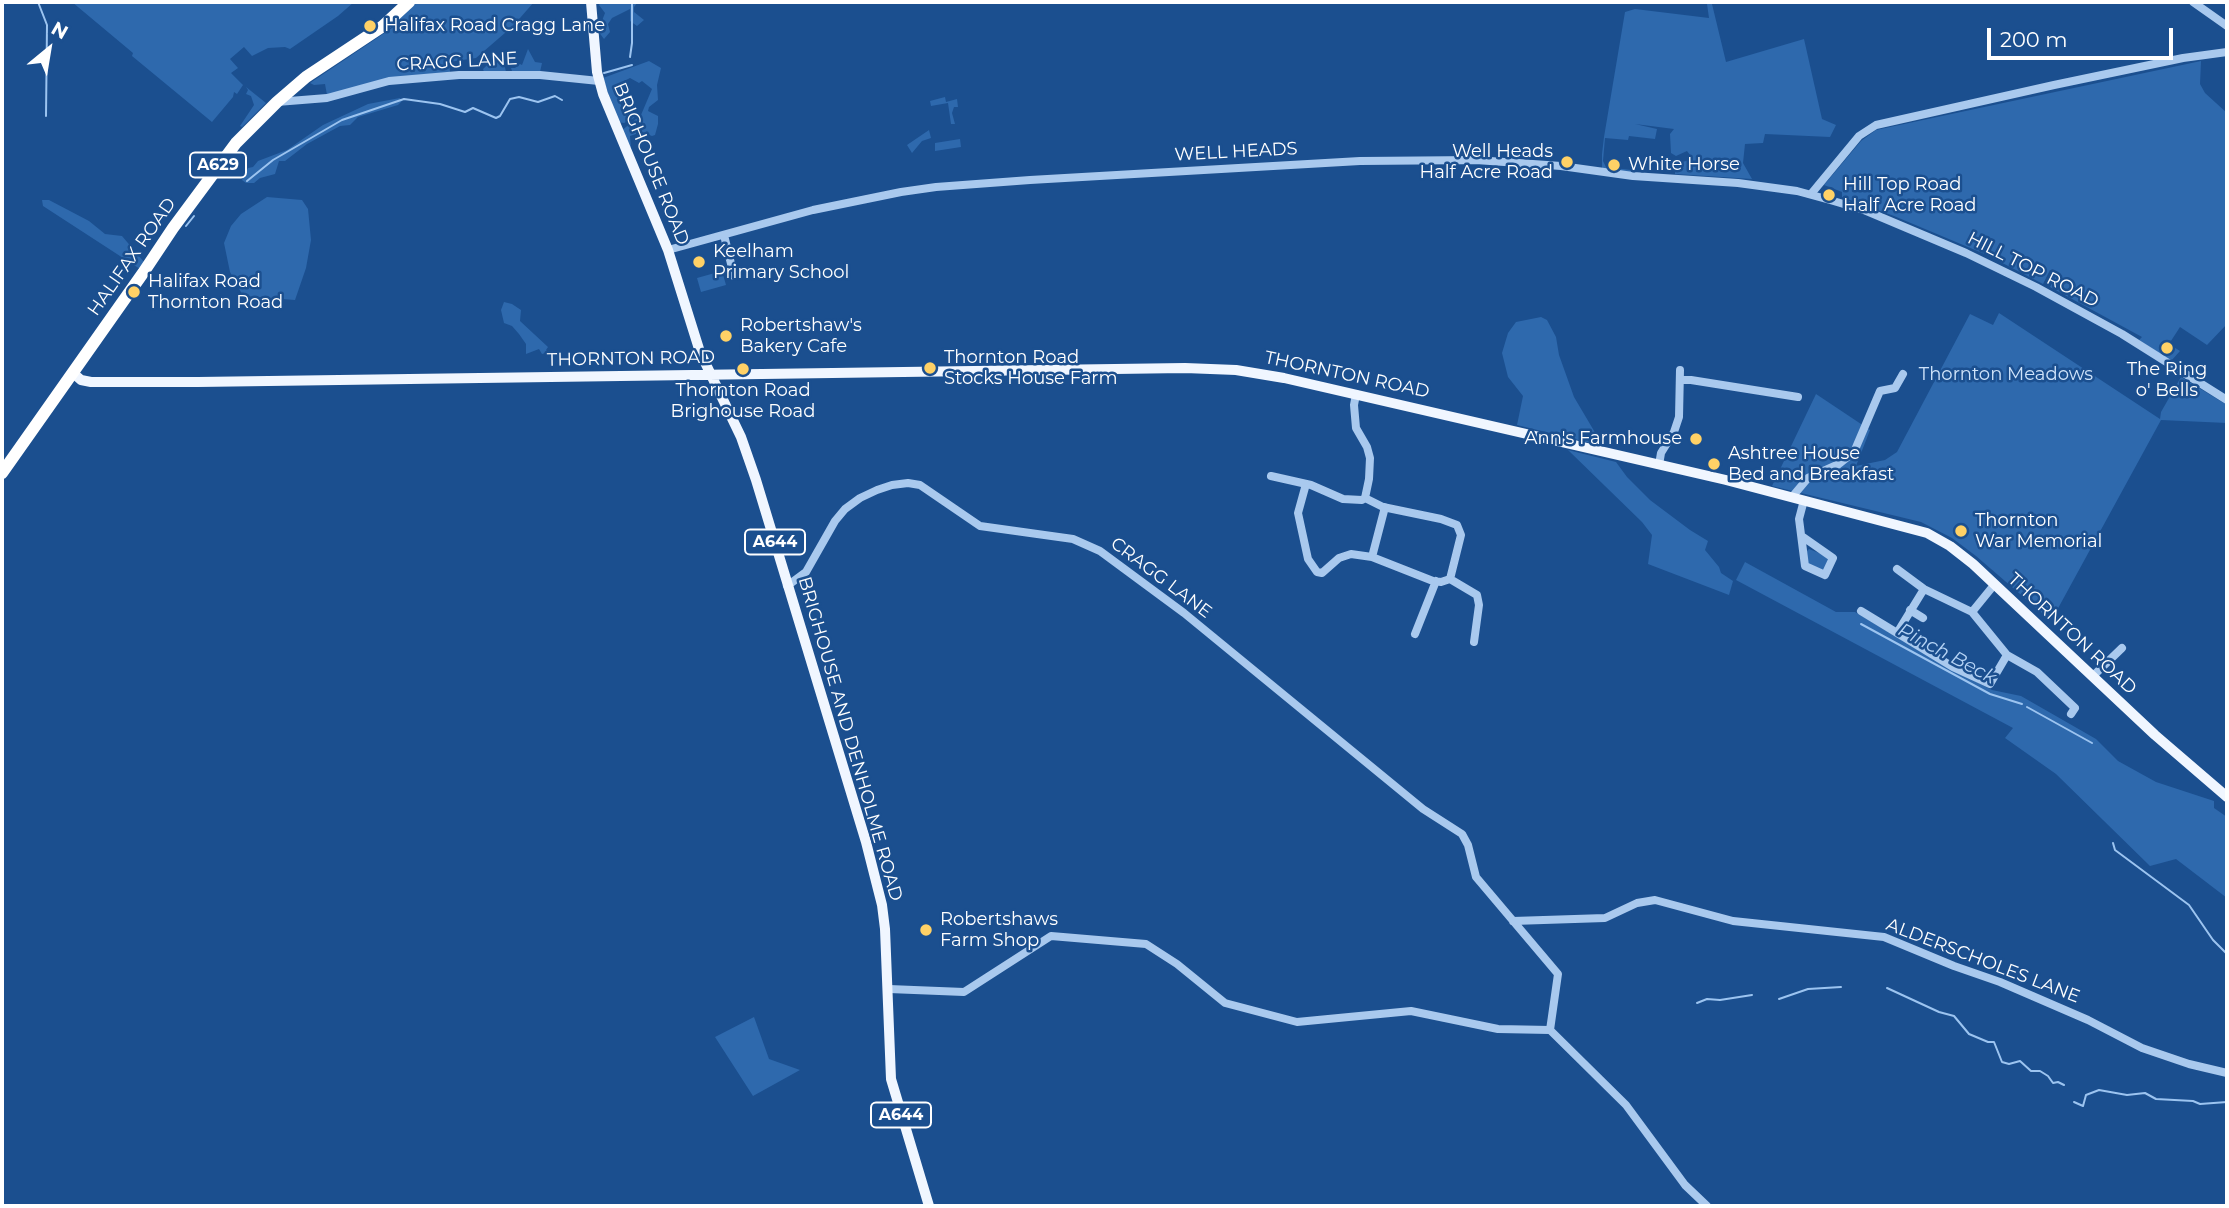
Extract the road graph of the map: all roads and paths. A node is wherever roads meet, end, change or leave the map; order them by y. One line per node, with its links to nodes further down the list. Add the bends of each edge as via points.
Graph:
1 (409, 2): 7 (highway, HALIFAX ROAD / A629)
2 (591, 2): 6 (main road, BRIGHOUSE ROAD / A644)
3 (2193, 2): 4 (street)
4 (2227, 26)
5 (2227, 52): 8 (street, via 1876,125 1859,136)
6 (599, 81): 7 (street, CRAGG LANE, via 459,75 389,81 327,98); 10 (main road, BRIGHOUSE ROAD / A644)
7 (277, 102): 13 (highway, HALIFAX ROAD / A629, via 218,165)
8 (1811, 194): 9 (street, WELL HEADS, via 1763,185 1516,162 1378,161 936,187 813,210); 19 (street, HILL TOP ROAD, via 1893,222 2036,287)
9 (724, 235): 10 (street, WELL HEADS); 11 (street)
10 (668, 250): 15 (main road, BRIGHOUSE ROAD / A644)
11 (734, 276)
12 (1680, 370): 16 (street)
13 (73, 373): 15 (main road, THORNTON ROAD, via 91,383); 21 (highway, HALIFAX ROAD / A629)
14 (1903, 374): 24 (street, via 1895,388 1880,391 1854,452 1808,478)
15 (709, 375): 17 (main road, THORNTON ROAD, via 1185,368 1236,370); 34 (main road, BRIGHOUSE AND DENHOLME ROAD / A644, via 745,447)
16 (1679, 380): 18 (street); 20 (street, via 1679,417)
17 (1356, 394): 20 (main road, THORNTON ROAD); 25 (street, via 1356,428 1370,457)
18 (1798, 397)
19 (2227, 400)
20 (1659, 465): 24 (main road, THORNTON ROAD)
21 (2, 473)
22 (1271, 476): 23 (street)
23 (1306, 484): 25 (street, via 1343,499); 29 (street, via 1297,513 1308,559 1317,572 1346,555)
24 (1792, 497): 26 (main road, THORNTON ROAD)
25 (1365, 498): 27 (street)
26 (1804, 500): 28 (street, via 1799,519); 33 (main road, THORNTON ROAD, via 1927,533 1950,546)
27 (1385, 507): 29 (street); 31 (street, via 1457,525 1461,535)
28 (1802, 537): 28 (street, via 1804,566 1825,575 1833,558)
29 (1373, 557): 32 (street)
30 (1897, 569): 35 (street)
31 (1450, 579): 32 (street); 42 (street, via 1477,595)
32 (1436, 581): 41 (street)
33 (1994, 584): 38 (street); 45 (main road, THORNTON ROAD)
34 (787, 586): 48 (street, CRAGG LANE, via 806,572 845,509 892,485 920,485 981,526 1090,545 1184,613 1423,809 1462,834 1476,877); 49 (main road, BRIGHOUSE AND DENHOLME ROAD / A644, via 883,905)
35 (1924, 589): 36 (street); 38 (street)
36 (1910, 610): 39 (street); 40 (street)
37 (1861, 611): 40 (street)
38 (1972, 612): 44 (street)
39 (1923, 618)
40 (1896, 633): 44 (street, via 1990,684)
41 (1415, 634)
42 (1474, 642)
43 (2122, 648): 45 (street)
44 (2007, 654): 46 (street, via 2051,683 2075,708)
45 (2093, 676): 47 (main road, THORNTON ROAD)
46 (2071, 714)
47 (2227, 797)
48 (1513, 921): 50 (street, via 1558,974); 51 (street, ALDERSCHOLES LANE, via 1605,918 1655,900 1733,921 1884,937 2000,982 2142,1048)
49 (889, 989): 50 (street, via 964,992 1051,936 1146,944 1225,1003 1297,1022 1411,1011 1498,1029); 52 (main road, BRIGHOUSE AND DENHOLME ROAD / A644, via 891,1079)
50 (1550, 1030): 53 (street, via 1626,1105 1685,1185)
51 (2227, 1073)
52 (929, 1206)
53 (1707, 1206)

